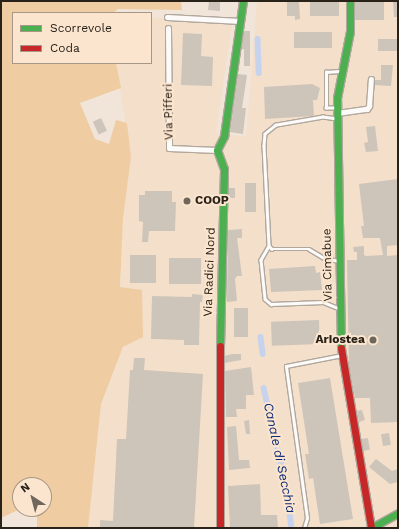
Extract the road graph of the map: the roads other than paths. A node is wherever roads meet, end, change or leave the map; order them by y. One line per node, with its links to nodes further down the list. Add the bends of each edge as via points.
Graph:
1 (243, 1): 4 (street)
2 (350, 1): 6 (street, Via Cimabue, via 350,31)
3 (167, 17): 4 (street)
4 (240, 21): 9 (street, via 224,136)
5 (168, 28): 9 (street, Via Pifferi, via 169,148)
6 (342, 71): 8 (street, Via Cimabue); 8 (lane, via 326,72 326,108)
7 (371, 79): 8 (street, via 367,109)
8 (337, 113): 10 (lane, via 280,124 269,128 265,134); 11 (street, Via Cimabue)
9 (217, 150): 15 (street, Via Radici Nord, via 224,169 218,414)
10 (269, 246): 11 (lane, via 272,249 309,249 324,258); 12 (lane, via 261,260 266,299 271,304 323,302)
11 (339, 261): 12 (street, Via Cimabue)
12 (340, 310): 13 (street, Via Cimabue)
13 (342, 355): 16 (lane, via 286,366 307,518); 17 (street, Via Cimabue)
14 (398, 513): 17 (street, Via Cimabue)
15 (220, 528)
16 (304, 528)
17 (371, 528)

